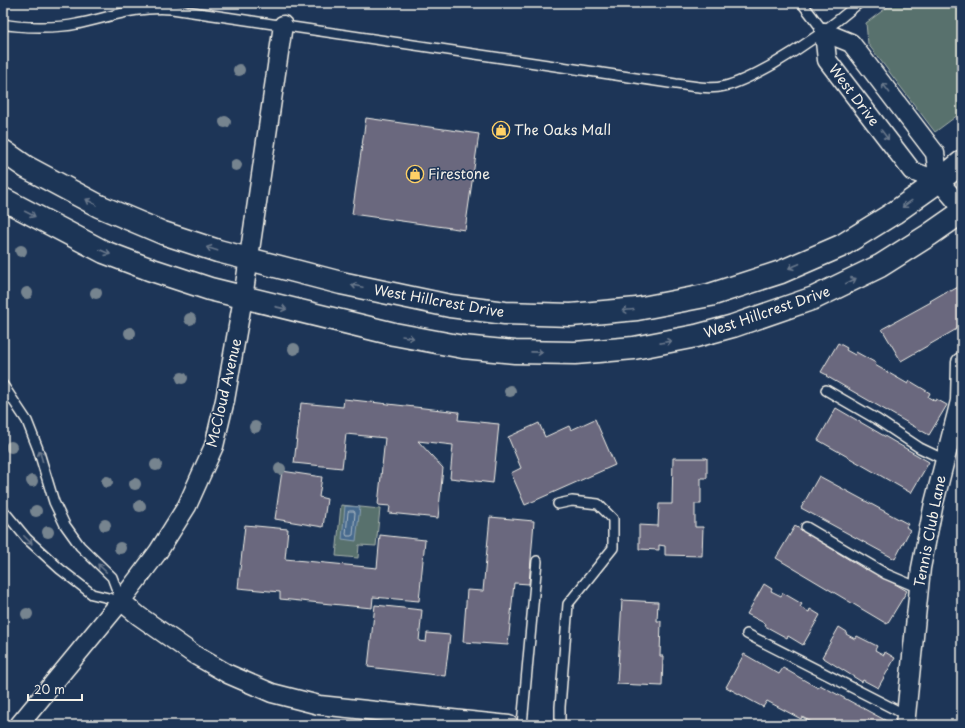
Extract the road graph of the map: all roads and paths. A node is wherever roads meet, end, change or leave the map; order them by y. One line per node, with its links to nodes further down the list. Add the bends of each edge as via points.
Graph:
1 (802, 3): 5 (lane)
2 (859, 3): 5 (lane)
3 (3, 24): 4 (lane, via 75,25 135,10 155,8)
4 (283, 25): 5 (lane, via 708,88 725,86 753,76); 12 (street, McCloud Avenue)
5 (824, 32): 8 (street, West Drive, one-way to 5, via 935,153 851,43); 8 (street, West Drive, one-way to 8, via 827,60 912,171)
6 (3, 151): 12 (main road, West Hillcrest Drive, one-way to 6, via 163,233 99,206)
7 (962, 162): 8 (main road, West Hillcrest Drive)
8 (939, 181): 10 (street, West Drive); 12 (main road, West Hillcrest Drive, one-way to 12, via 841,246 788,269 710,294 637,309 571,315 506,313 450,306 349,285)
9 (3, 199): 13 (main road, West Hillcrest Drive, one-way to 13, via 104,252 149,269)
10 (962, 208)
11 (962, 212): 13 (main road, West Hillcrest Drive, one-way to 11, via 394,334 463,346 514,352 575,353 634,348 733,326 814,298 880,266)
12 (249, 260): 13 (street, McCloud Avenue)
13 (244, 298): 24 (street, McCloud Avenue, via 214,446 187,506 158,552)
14 (961, 362): 18 (street, Tennis Club Lane, via 960,401)
15 (3, 385): 17 (lane)
16 (826, 390): 18 (lane, via 920,448)
17 (8, 398): 24 (lane, one-way to 17, via 112,577 80,546 65,525 54,502 27,421)
18 (945, 460): 23 (street, Tennis Club Lane, via 920,568)
19 (558, 504): 31 (lane, via 572,500 598,504 613,519 613,548 568,604)
20 (3, 510): 24 (lane, one-way to 24, via 27,539 92,594)
21 (806, 526): 23 (lane, via 886,574)
22 (536, 561): 30 (lane)
23 (919, 588): 27 (street, Tennis Club Lane)
24 (121, 601): 26 (street, via 195,655 228,674 272,693 319,705); 28 (street, McCloud Avenue)
25 (747, 634): 27 (lane)
26 (398, 719): 29 (street)
27 (906, 720)
28 (19, 725)
29 (509, 725)
30 (522, 725)
31 (560, 725)

